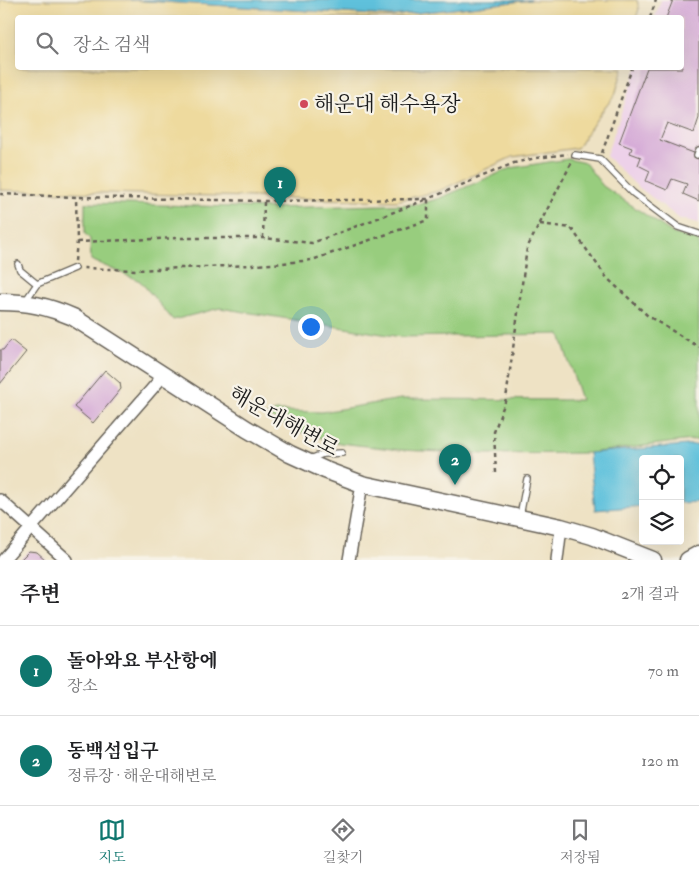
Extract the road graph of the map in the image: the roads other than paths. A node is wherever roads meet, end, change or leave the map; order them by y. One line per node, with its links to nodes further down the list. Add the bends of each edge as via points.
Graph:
1 (575, 155): 2 (lane, via 600,159 633,193 678,227)
2 (699, 234)
3 (18, 264): 5 (lane, via 20,270)
4 (75, 268): 5 (lane)
5 (37, 284): 7 (lane)
6 (0, 302): 7 (main road, 해운대해변로)
7 (24, 302): 8 (main road, 해운대해변로, via 73,317)
8 (164, 376): 10 (main road, 해운대해변로, via 247,429); 16 (street)
9 (342, 453): 10 (lane, via 323,454)
10 (305, 461): 12 (main road, 해운대해변로)
11 (527, 479): 14 (lane)
12 (362, 484): 14 (main road, 해운대해변로); 20 (street)
13 (0, 500): 16 (street)
14 (520, 518): 15 (main road, 해운대해변로)
15 (561, 527): 21 (street); 22 (main road, 해운대해변로)
16 (31, 528): 18 (street); 19 (street)
17 (699, 554): 23 (main road)
18 (3, 560)
19 (67, 560)
20 (349, 560)
21 (557, 560)
22 (653, 560)
23 (688, 560)

